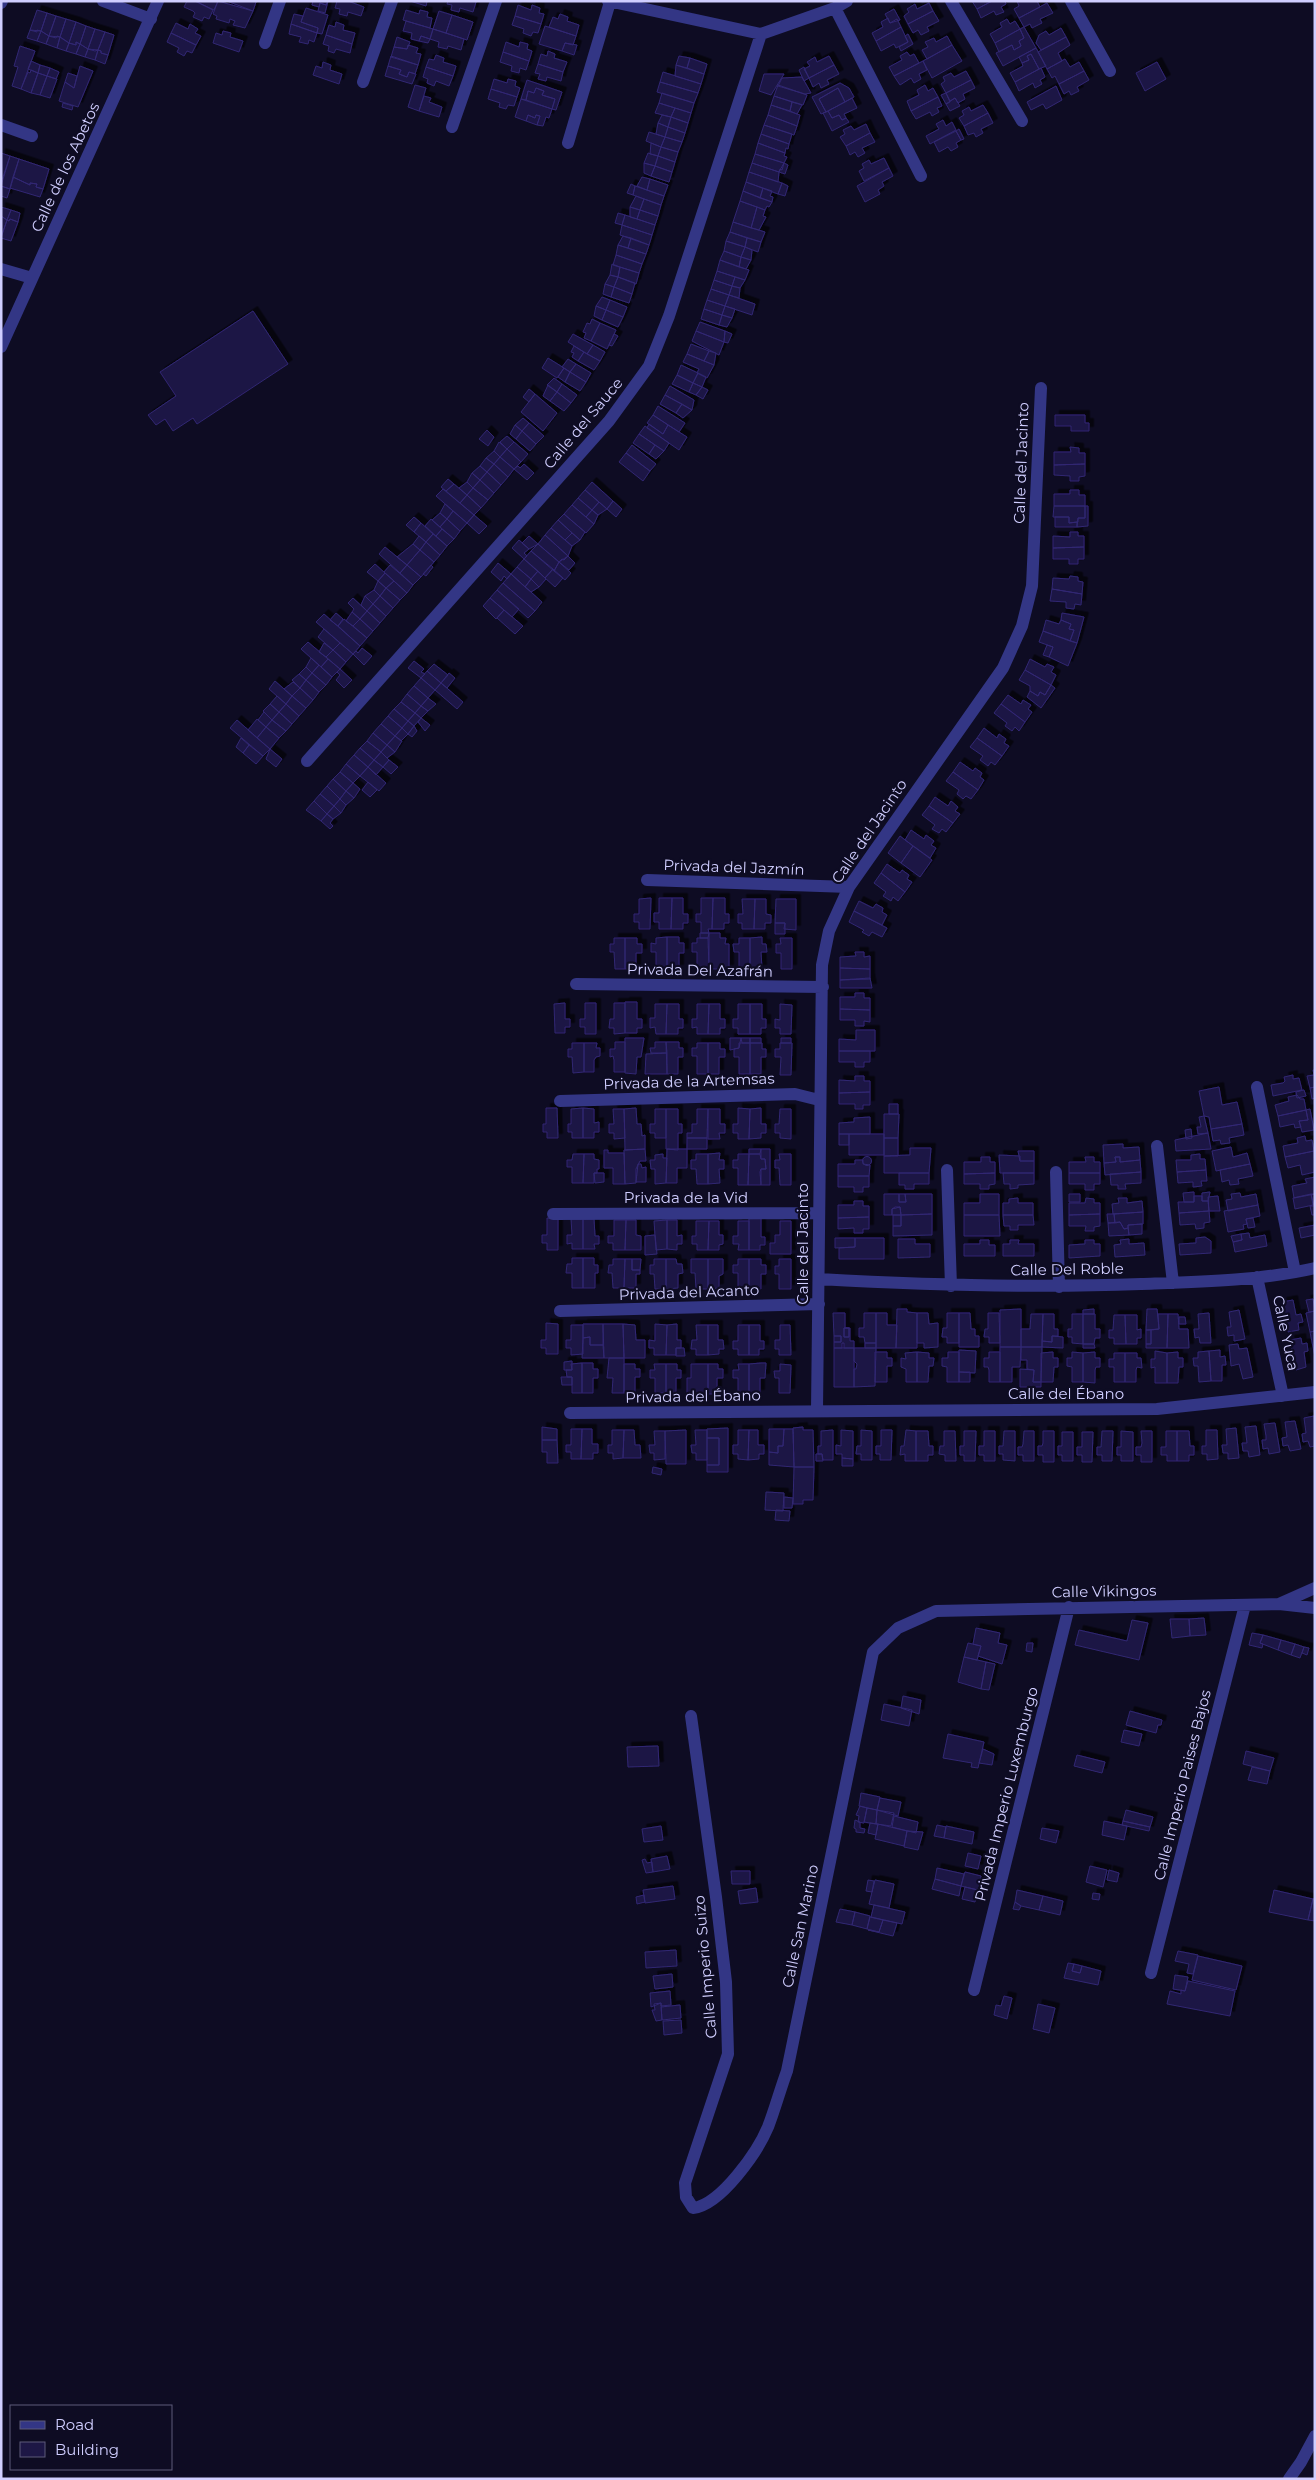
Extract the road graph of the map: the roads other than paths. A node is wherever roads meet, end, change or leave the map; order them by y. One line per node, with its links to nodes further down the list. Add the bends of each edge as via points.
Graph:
1 (103, 1): 11 (street)
2 (158, 1): 11 (street, Calle de los Abetos)
3 (280, 1): 13 (street)
4 (392, 1): 15 (street)
5 (496, 1): 18 (street)
6 (847, 1): 10 (street)
7 (951, 1): 16 (street)
8 (1071, 1): 14 (street)
9 (609, 2): 12 (street); 20 (street)
10 (835, 8): 12 (street); 21 (street)
11 (151, 19): 23 (street, Calle de los Abetos)
12 (761, 34): 26 (street, Calle del Sauce, via 670,316 649,366 609,420)
13 (264, 43)
14 (1110, 71)
15 (363, 82)
16 (1022, 120)
17 (1, 125): 19 (street)
18 (452, 127)
19 (32, 136)
20 (568, 143)
21 (921, 176)
22 (1, 269): 23 (street)
23 (32, 278): 24 (street, Calle de los Abetos)
24 (1, 346)
25 (1040, 388): 28 (street, Calle del Jacinto, via 1032,586 1022,626 1003,668)
26 (307, 761)
27 (647, 880): 28 (street, Privada del Jazmín)
28 (849, 887): 30 (street, Calle del Jacinto, via 829,932 822,965)
29 (576, 984): 30 (street, Privada Del Azafrán)
30 (823, 987): 32 (street, Calle del Jacinto)
31 (1257, 1087): 40 (street)
32 (819, 1100): 33 (street, Privada de la Artemsas, via 794,1094); 37 (street, Calle del Jacinto)
33 (560, 1101)
34 (1157, 1146): 43 (street)
35 (947, 1170): 44 (street)
36 (1056, 1172): 45 (street)
37 (818, 1213): 38 (street, Privada de la Vid); 42 (street, Calle del Jacinto)
38 (554, 1214)
39 (1315, 1268): 40 (street, Calle Del Roble)
40 (1295, 1272): 41 (street, Calle Del Roble)
41 (1257, 1277): 43 (street, Calle Del Roble); 49 (street, Calle Yuca)
42 (819, 1279): 44 (street, Calle Del Roble); 46 (street, Calle del Jacinto)
43 (1173, 1283): 45 (street, Calle Del Roble)
44 (950, 1286): 45 (street, Calle Del Roble)
45 (1059, 1287)
46 (819, 1304): 47 (street, Privada del Acanto); 50 (street, Calle del Jacinto)
47 (560, 1311)
48 (1315, 1392): 49 (street, Calle del Ébano)
49 (1283, 1396): 50 (street, Calle del Ébano, via 1157,1409)
50 (817, 1410): 51 (street, Privada del Ébano)
51 (570, 1413)
52 (1315, 1588): 53 (street)
53 (1279, 1604): 54 (street, Calle Vikingos); 56 (street, Calle Vikingos)
54 (1245, 1606): 55 (street, Calle Vikingos); 59 (street, Calle Imperio Paises Bajos)
55 (1069, 1607): 57 (street, Calle Vikingos, via 936,1611); 60 (street, Privada Imperio Luxemburgo)
56 (1315, 1608)
57 (898, 1628): 61 (street, Calle San Marino, via 873,1652 786,2071 767,2129 723,2192 702,2207)
58 (690, 1716): 61 (street, Calle Imperio Suizo, via 726,1982 728,2054 685,2183 686,2197)
59 (1151, 1973)
60 (974, 1990)
61 (694, 2208)
62 (1315, 2436): 63 (street)
63 (1288, 2479)

